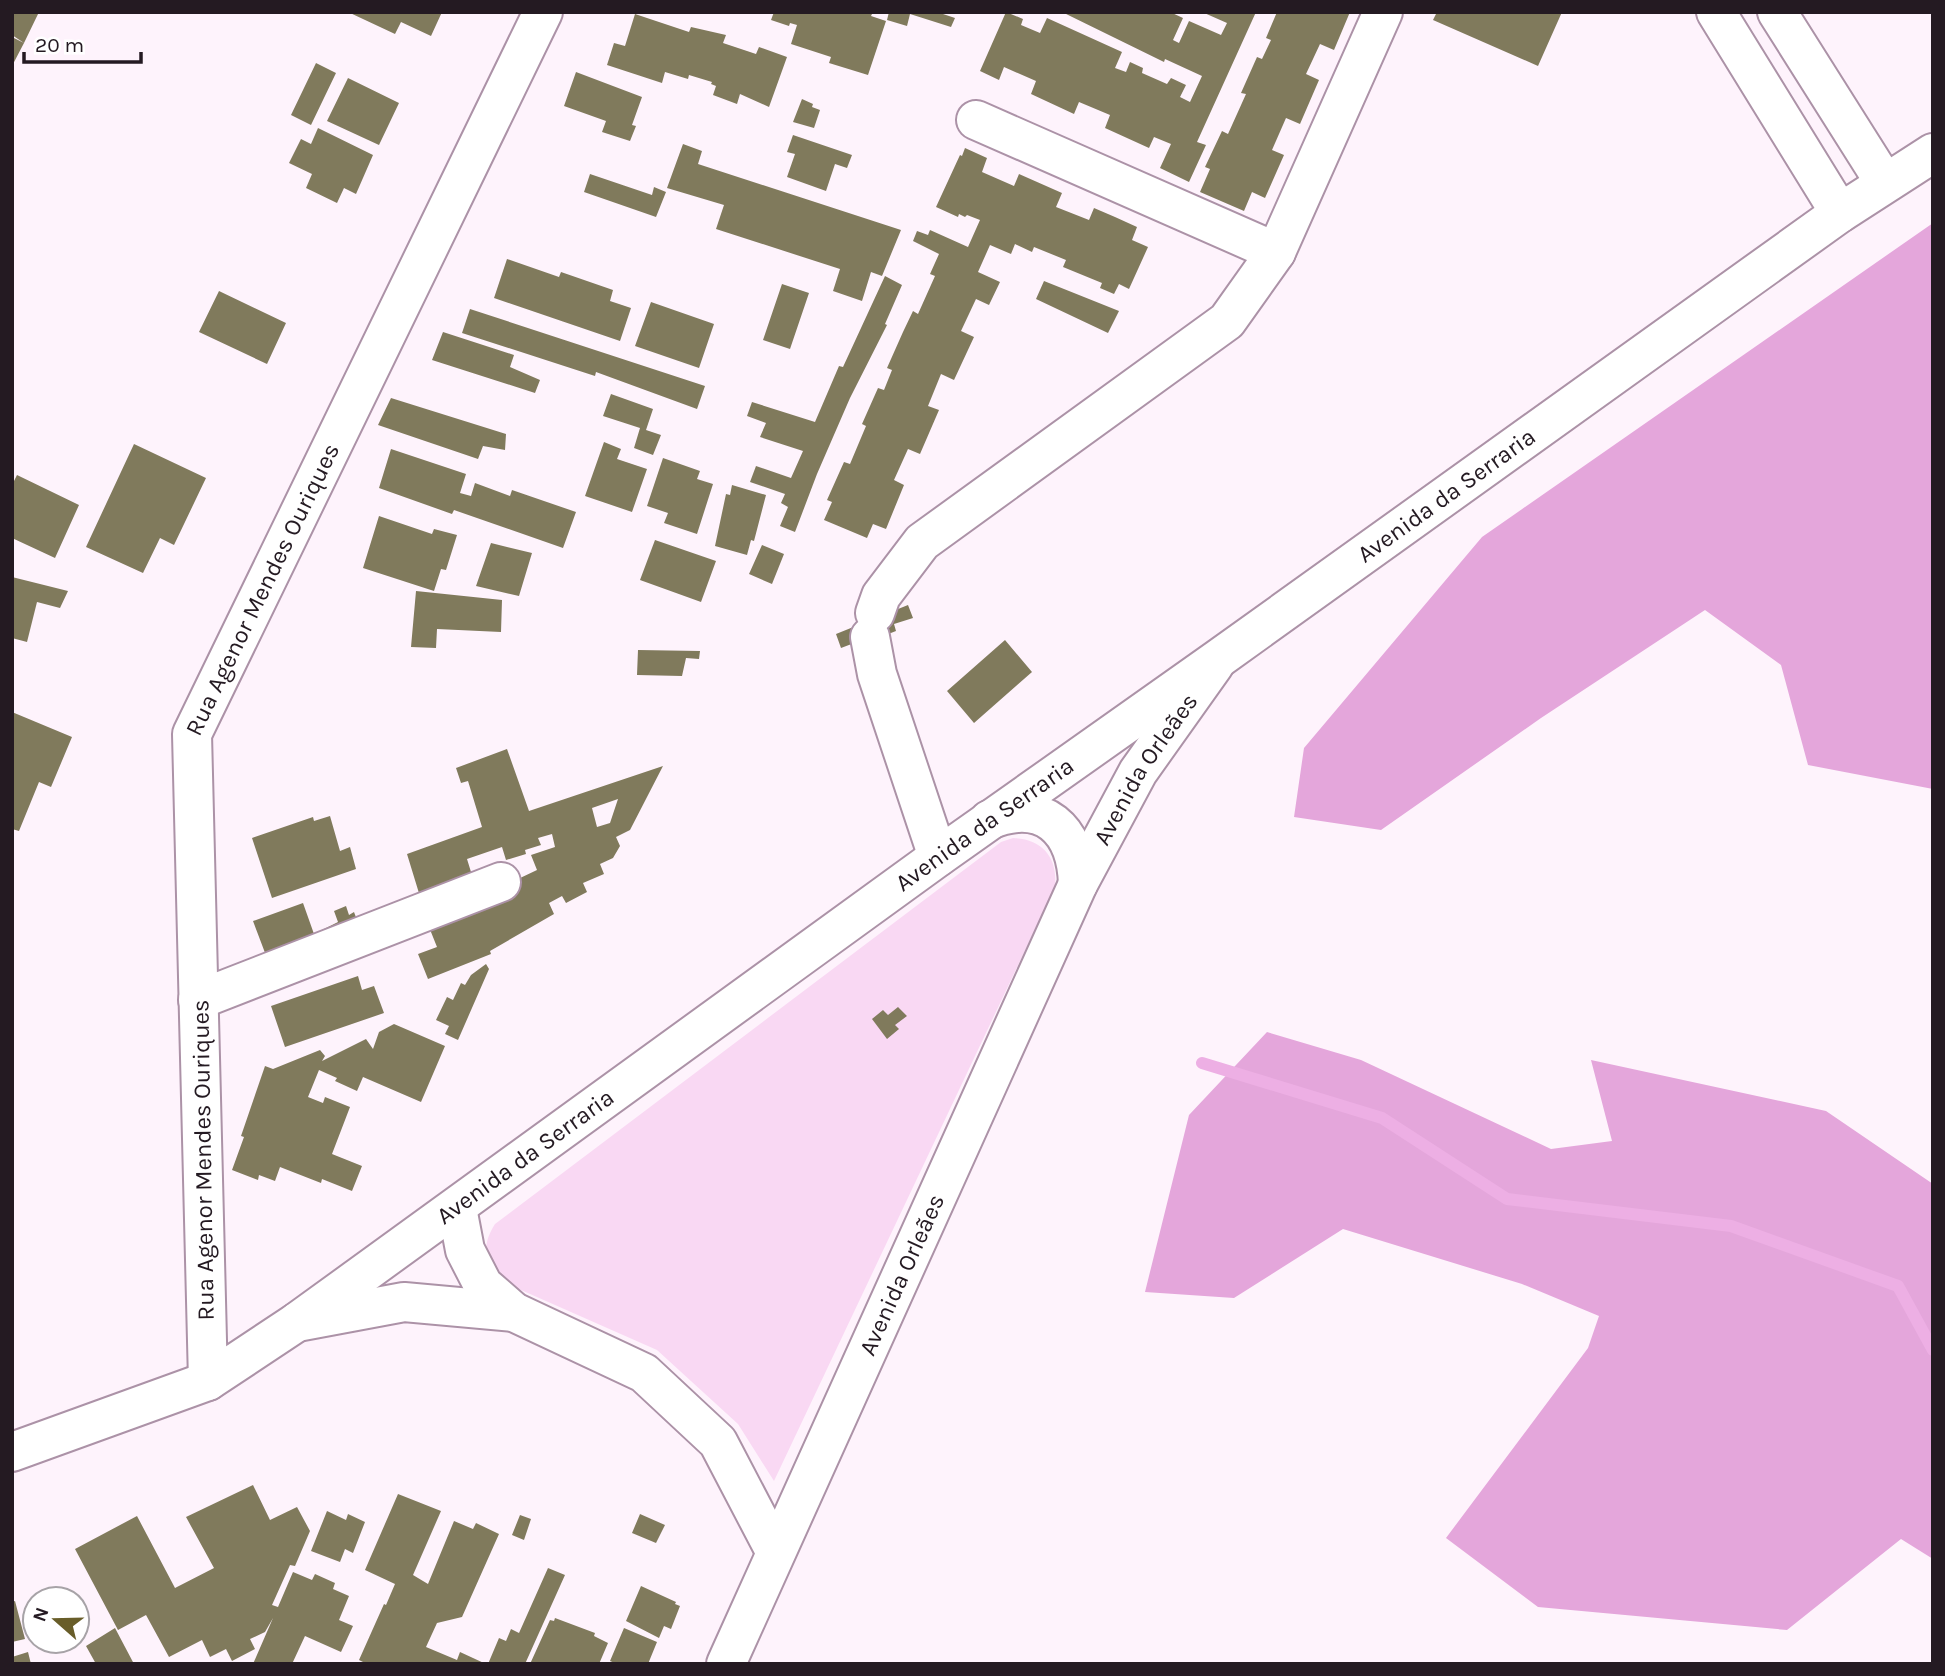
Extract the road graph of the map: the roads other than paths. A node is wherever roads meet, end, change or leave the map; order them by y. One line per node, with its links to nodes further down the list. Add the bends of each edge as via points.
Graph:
1 (543, 12): 15 (street, Rua Agenor Mendes Ouriques, via 192,734)
2 (1384, 12): 9 (street)
3 (1716, 12): 8 (street)
4 (1777, 12): 7 (street)
5 (976, 120): 9 (street)
6 (1933, 153): 7 (street, Avenida da Serraria)
7 (1885, 184): 8 (street, Avenida da Serraria)
8 (1840, 213): 10 (street, Avenida da Serraria)
9 (1276, 251): 12 (street, via 1227,321 922,542 881,596 872,633)
10 (1218, 659): 11 (street, Avenida da Serraria); 14 (street, Avenida Orleães, via 1138,772)
11 (989, 821): 12 (street, Avenida da Serraria); 14 (street, Avenida Orleães, via 1024,813 1056,825 1075,854)
12 (938, 857): 16 (street, Avenida da Serraria)
13 (500, 883): 15 (street)
14 (1078, 884): 21 (street, Avenida Orleães)
15 (198, 1000): 19 (street, Rua Agenor Mendes Ouriques)
16 (457, 1208): 17 (street, via 465,1250 483,1285); 18 (street, Avenida da Serraria)
17 (514, 1312): 18 (street, via 404,1301); 21 (street, via 644,1373 718,1441)
18 (297, 1322): 19 (street, Avenida da Serraria)
19 (208, 1381): 20 (street, Avenida da Serraria)
20 (12, 1452)
21 (775, 1551): 22 (street, Avenida Orleães)
22 (726, 1664)

